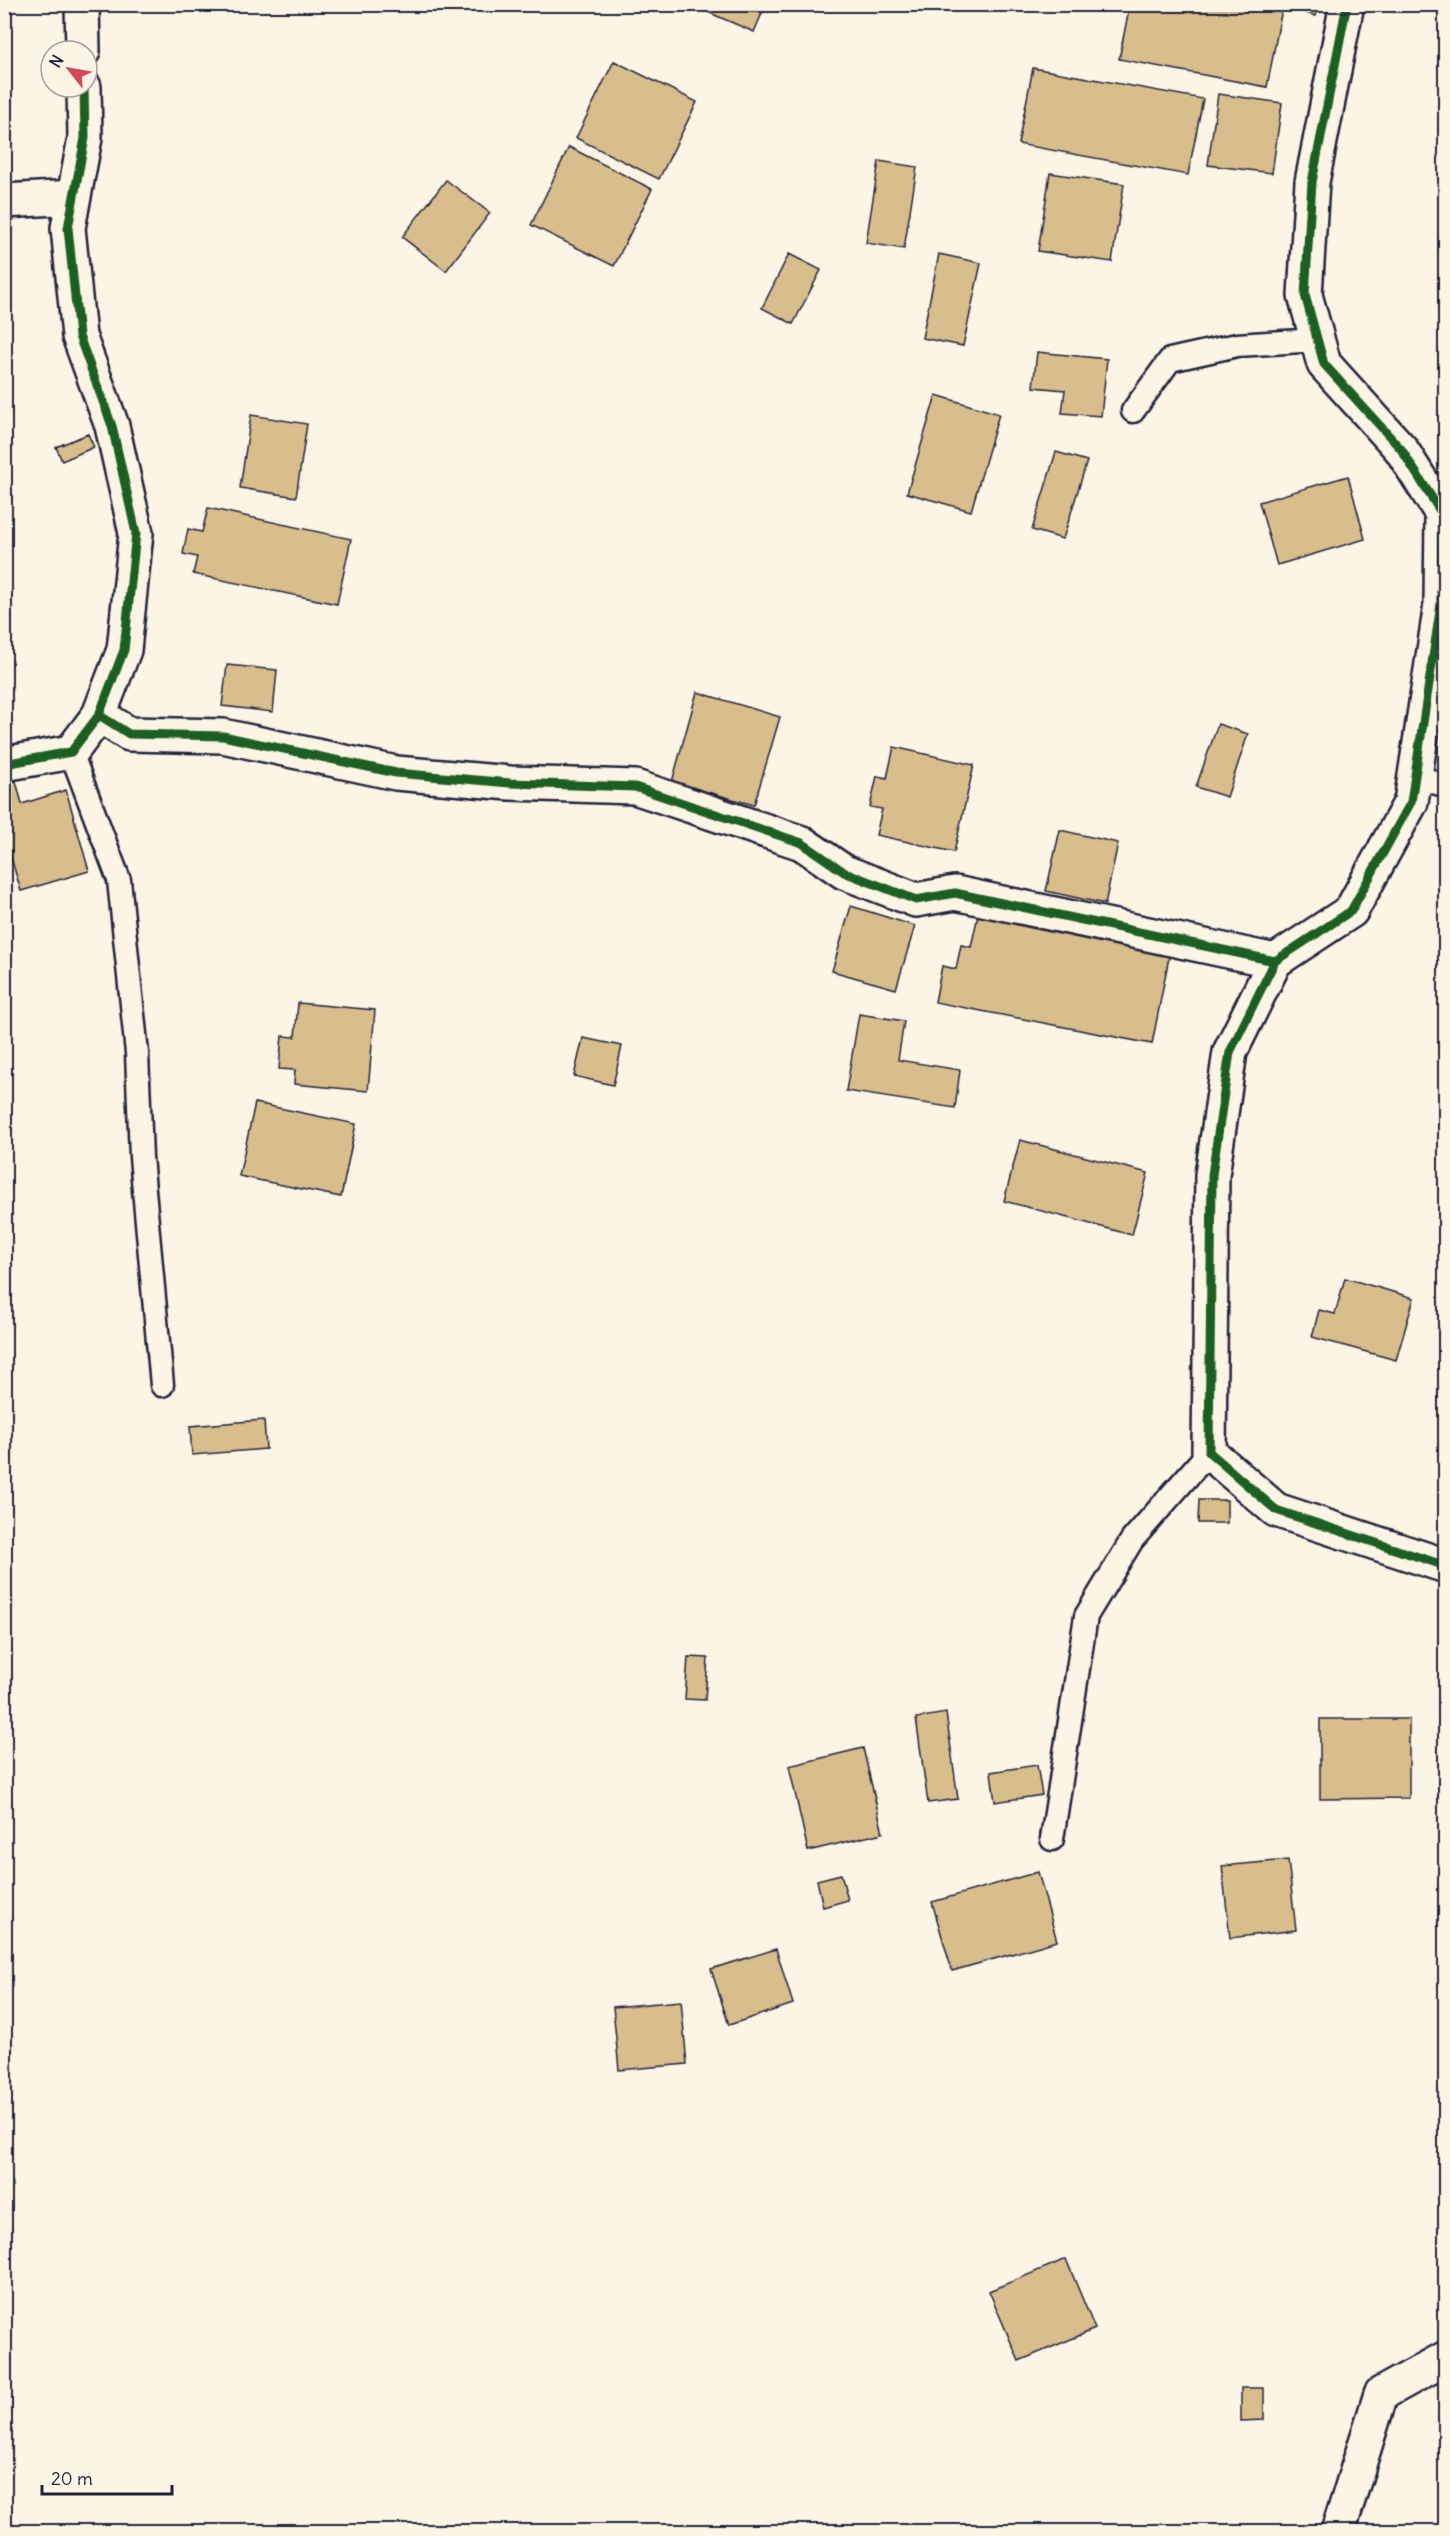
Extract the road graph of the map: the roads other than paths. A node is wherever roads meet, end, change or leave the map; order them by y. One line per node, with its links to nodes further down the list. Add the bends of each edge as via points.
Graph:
1 (82, 4): 3 (street)
2 (1347, 4): 7 (street, via 1312,182 1305,295)
3 (83, 39)
4 (84, 99): 5 (street, via 85,138)
5 (74, 197): 6 (street); 9 (street, via 69,228 79,336 112,426 136,533 124,650)
6 (4, 201)
7 (1317, 340): 8 (lane, via 1237,345 1170,360); 12 (street, via 1324,364 1401,449 1442,514 1441,604)
8 (1133, 411)
9 (99, 715): 10 (street); 14 (street, via 129,734 223,736 396,773 510,783 635,787 802,843 844,872 916,900 955,893)
10 (71, 752): 11 (street); 15 (lane, via 119,880 137,1053 141,1156)
11 (4, 764)
12 (1415, 776): 13 (lane); 14 (street, via 1411,802 1351,911)
13 (1446, 786)
14 (1275, 960): 16 (street, via 1230,1052 1212,1175)
15 (162, 1385)
16 (1209, 1452): 17 (street, via 1276,1510); 18 (lane, via 1132,1540 1086,1616)
17 (1446, 1566)
18 (1052, 1839)
19 (1446, 2358): 20 (street, via 1381,2394)
20 (1338, 2532)

